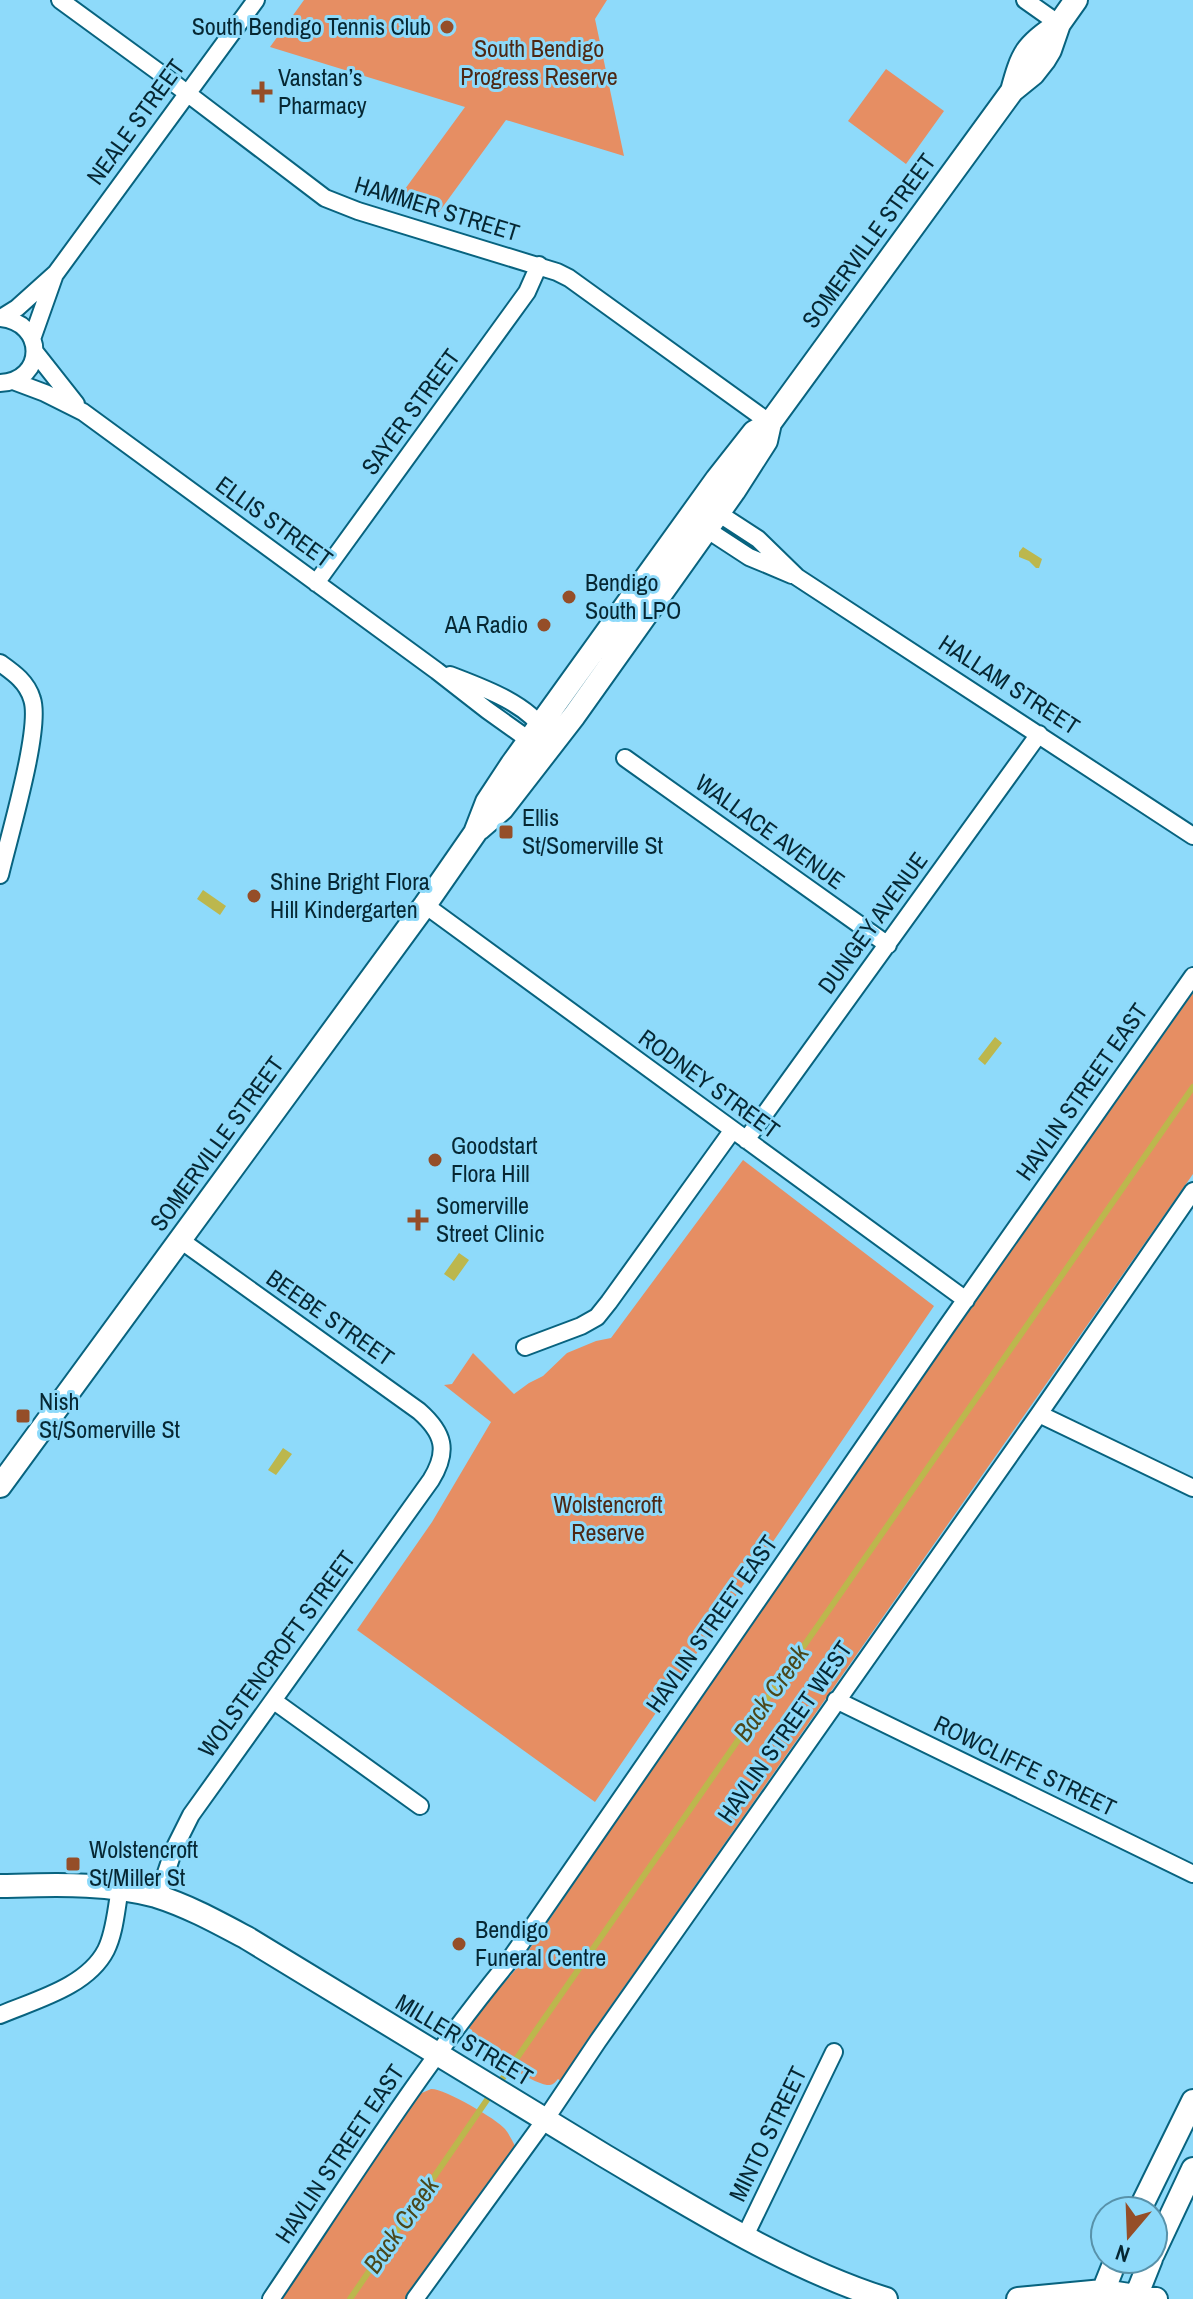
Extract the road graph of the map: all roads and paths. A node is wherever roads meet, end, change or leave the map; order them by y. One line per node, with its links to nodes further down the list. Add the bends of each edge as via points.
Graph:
1 (60, 0): 6 (street, HAMMER STREET)
2 (256, 0): 6 (street, NEALE STREET)
3 (1025, 0): 5 (street)
4 (1076, 0): 5 (street, SOMERVILLE STREET)
5 (1059, 24): 13 (street, SOMERVILLE STREET, via 1035,39 1019,63 1012,91)
6 (187, 94): 7 (street, HAMMER STREET, via 333,201); 8 (street, NEALE STREET)
7 (539, 265): 13 (street, HAMMER STREET, via 569,278); 15 (street, SAYER STREET, via 527,292)
8 (56, 273): 9 (street, NEALE STREET); 10 (street, NEALE STREET)
9 (1, 318): 10 (street, ELLIS STREET, via 20,323)
10 (34, 345): 11 (street, NEALE STREET, via 28,370); 12 (street, ELLIS STREET)
11 (6, 382): 12 (street, ELLIS STREET, via 25,384)
12 (83, 412): 15 (street, ELLIS STREET)
13 (770, 423): 14 (street, SOMERVILLE STREET, via 766,441)
14 (704, 516): 17 (street, SOMERVILLE STREET); 18 (street, HALLAM STREET, via 758,539 797,577); 19 (street, SOMERVILLE STREET)
15 (316, 583): 17 (street, ELLIS STREET, via 487,710)
16 (0, 663): 23 (street, via 25,684 35,711)
17 (534, 732): 19 (street, ELLIS STREET); 21 (street, SOMERVILLE STREET, via 487,802)
18 (1039, 734): 22 (street, HALLAM STREET); 25 (street, DUNGEY AVENUE)
19 (553, 745): 21 (street, SOMERVILLE STREET, via 502,809)
20 (625, 758): 25 (street, WALLACE AVENUE)
21 (475, 833): 24 (street, SOMERVILLE STREET)
22 (1193, 836)
23 (0, 875)
24 (425, 905): 27 (street, RODNEY STREET); 29 (street, SOMERVILLE STREET)
25 (888, 945): 27 (street, DUNGEY AVENUE)
26 (1193, 976): 30 (street, HAVLIN STREET EAST)
27 (739, 1136): 30 (street, RODNEY STREET); 31 (street, via 597,1317)
28 (1193, 1191): 32 (street, HAVLIN STREET WEST)
29 (179, 1239): 33 (street, BEEBE STREET, via 419,1411); 34 (street, SOMERVILLE STREET)
30 (966, 1300): 45 (street, HAVLIN STREET EAST, via 515,1953)
31 (525, 1347)
32 (1039, 1414): 35 (street); 36 (street, HAVLIN STREET WEST)
33 (442, 1444): 37 (street, WOLSTENCROFT STREET, via 431,1480)
34 (0, 1486)
35 (1193, 1488)
36 (836, 1700): 39 (street, ROWCLIFFE STREET); 47 (street, HAVLIN STREET WEST)
37 (274, 1701): 38 (street); 42 (street, WOLSTENCROFT STREET, via 191,1815)
38 (420, 1806)
39 (1193, 1874)
40 (0, 1886): 41 (street, MILLER STREET)
41 (120, 1889): 42 (street, MILLER STREET); 43 (street, via 107,1948 90,1970 71,1984)
42 (158, 1897): 45 (street, MILLER STREET, via 227,1927)
43 (0, 2015)
44 (834, 2052): 51 (street, MINTO STREET)
45 (438, 2055): 47 (street, MILLER STREET); 57 (street, HAVLIN STREET EAST)
46 (1193, 2101): 49 (street)
47 (545, 2120): 51 (street, MILLER STREET); 58 (street, HAVLIN STREET WEST)
48 (1193, 2169): 50 (street)
49 (1147, 2195)
50 (1169, 2220)
51 (745, 2236): 55 (street, MILLER STREET)
52 (1109, 2275): 54 (street)
53 (1148, 2275): 56 (street)
54 (1101, 2295): 56 (street); 59 (street)
55 (876, 2297)
56 (1143, 2298)
57 (271, 2299)
58 (415, 2299)
59 (1018, 2299)

